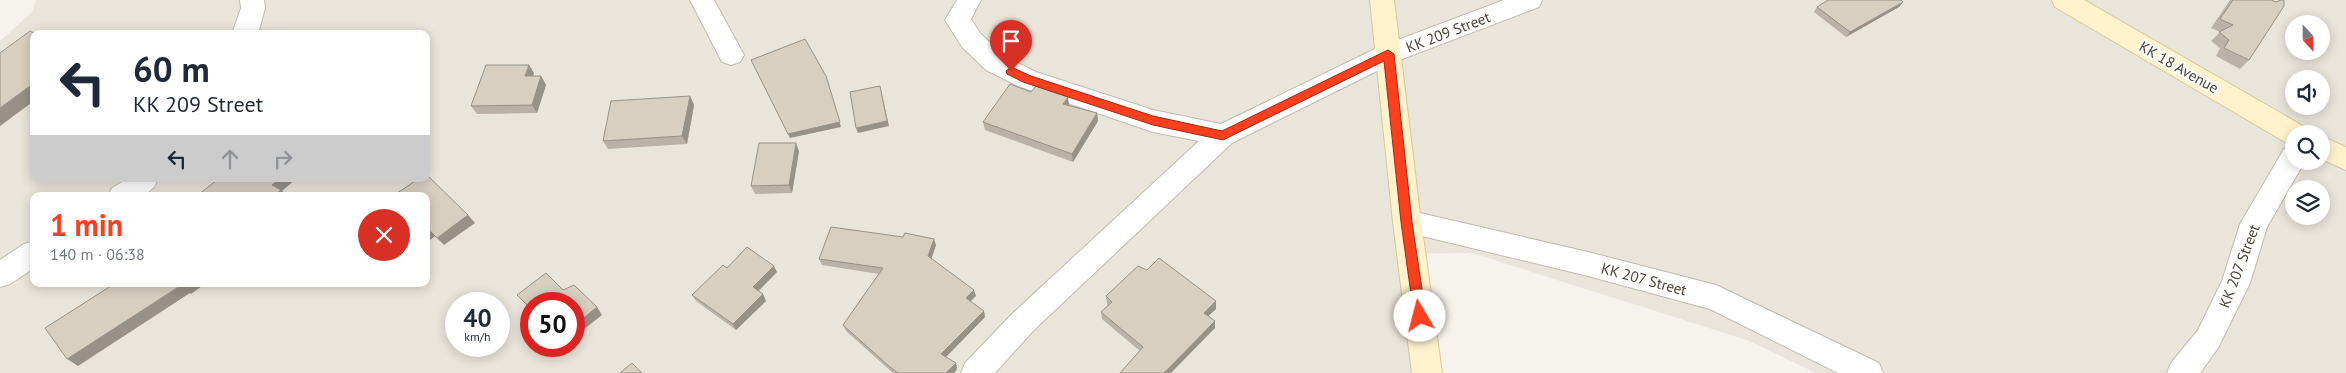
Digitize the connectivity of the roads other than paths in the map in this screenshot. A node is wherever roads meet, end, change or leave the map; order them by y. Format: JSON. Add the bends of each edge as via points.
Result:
{"nodes":[{"id":1,"x":252,"y":0,"type":"edge"},
{"id":2,"x":702,"y":0,"type":"edge"},
{"id":3,"x":969,"y":0,"type":"edge"},
{"id":4,"x":1382,"y":0,"type":"edge"},
{"id":5,"x":1530,"y":0,"type":"edge"},
{"id":6,"x":2064,"y":0,"type":"edge"},
{"id":7,"x":246,"y":30,"type":"edge"},
{"id":8,"x":1388,"y":54,"type":"junction"},
{"id":9,"x":731,"y":55,"type":"dead end"},
{"id":10,"x":2285,"y":129,"type":"edge"},
{"id":11,"x":1223,"y":136,"type":"junction"},
{"id":12,"x":2330,"y":152,"type":"edge"},
{"id":13,"x":2346,"y":159,"type":"edge"},
{"id":14,"x":2286,"y":170,"type":"edge"},
{"id":15,"x":141,"y":182,"type":"edge"},
{"id":16,"x":128,"y":192,"type":"edge"},
{"id":17,"x":1407,"y":222,"type":"junction"},
{"id":18,"x":30,"y":256,"type":"edge"},
{"id":19,"x":0,"y":275,"type":"edge"},
{"id":20,"x":976,"y":373,"type":"edge"},
{"id":21,"x":1428,"y":373,"type":"edge"},
{"id":22,"x":1868,"y":373,"type":"edge"},
{"id":23,"x":2182,"y":373,"type":"edge"}],
"edges":[{"from":1,"to":7,"type":"street"},
{"from":2,"to":9,"type":"street"},
{"from":3,"to":11,"type":"street","via":[[958,20],[971,40],[995,63],[1027,79],[1153,121]]},
{"from":4,"to":8,"type":"main road"},
{"from":5,"to":8,"type":"street","name":"KK 209 Street"},
{"from":6,"to":10,"type":"main road","name":"KK 18 Avenue"},
{"from":8,"to":11,"type":"street","name":"KK 209 Street"},
{"from":8,"to":17,"type":"main road"},
{"from":11,"to":20,"type":"street","name":"KK 209 Street","via":[[1023,322]]},
{"from":12,"to":13,"type":"main road"},
{"from":14,"to":23,"type":"street","name":"KK 207 Street","via":[[2254,224],[2236,283],[2208,339]]},
{"from":15,"to":16,"type":"street"},
{"from":17,"to":21,"type":"main road"},
{"from":17,"to":22,"type":"street","name":"KK 207 Street","via":[[1716,298]]},
{"from":18,"to":19,"type":"street"}]}
